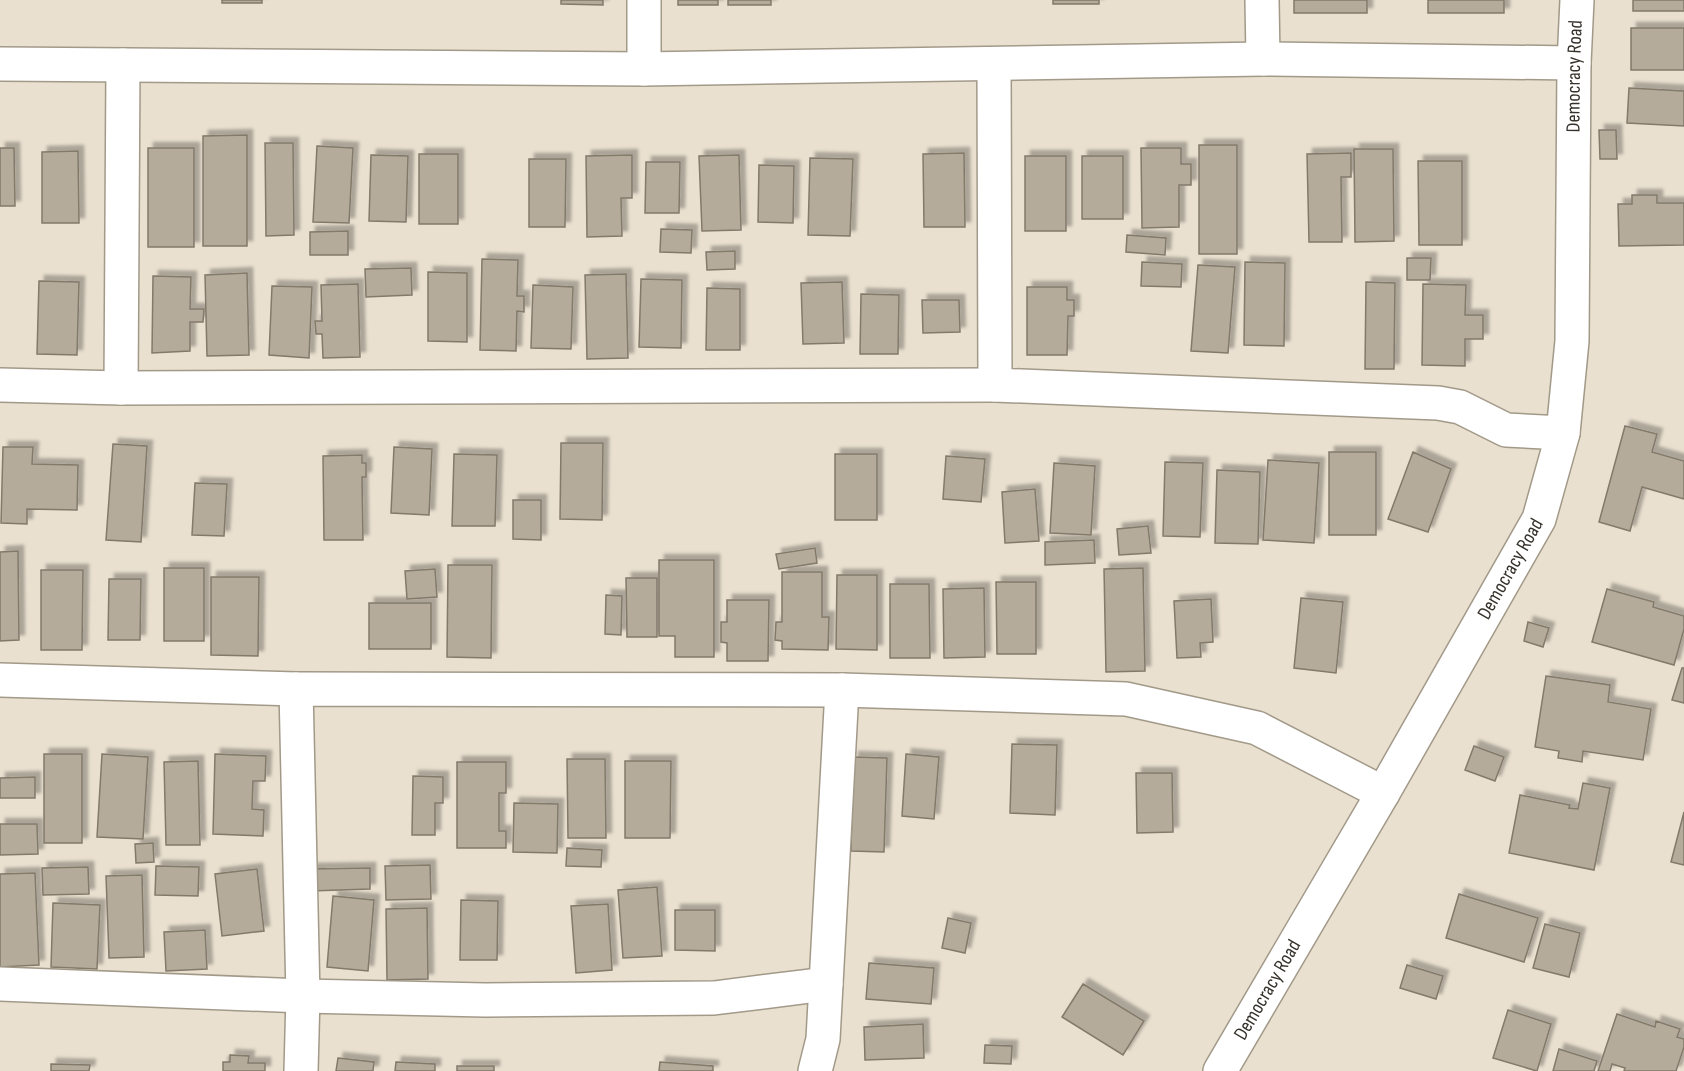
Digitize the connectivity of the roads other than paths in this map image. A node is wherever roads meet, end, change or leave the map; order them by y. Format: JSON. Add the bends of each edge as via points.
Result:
{"nodes":[{"id":1,"x":644,"y":0,"type":"edge"},
{"id":2,"x":1262,"y":0,"type":"edge"},
{"id":3,"x":1577,"y":0,"type":"edge"},
{"id":4,"x":1263,"y":58,"type":"junction"},
{"id":5,"x":1574,"y":63,"type":"junction"},
{"id":6,"x":0,"y":64,"type":"edge"},
{"id":7,"x":994,"y":64,"type":"junction"},
{"id":8,"x":123,"y":65,"type":"junction"},
{"id":9,"x":644,"y":69,"type":"junction"},
{"id":10,"x":995,"y":385,"type":"junction"},
{"id":11,"x":0,"y":386,"type":"edge"},
{"id":12,"x":121,"y":388,"type":"junction"},
{"id":13,"x":1563,"y":433,"type":"junction"},
{"id":14,"x":0,"y":680,"type":"edge"},
{"id":15,"x":296,"y":689,"type":"junction"},
{"id":16,"x":842,"y":690,"type":"junction"},
{"id":17,"x":1383,"y":793,"type":"junction"},
{"id":18,"x":0,"y":984,"type":"edge"},
{"id":19,"x":826,"y":984,"type":"junction"},
{"id":20,"x":303,"y":996,"type":"junction"},
{"id":21,"x":301,"y":1071,"type":"edge"},
{"id":22,"x":815,"y":1071,"type":"edge"},
{"id":23,"x":1220,"y":1071,"type":"edge"}],
"edges":[{"from":1,"to":9,"type":"street"},
{"from":2,"to":4,"type":"street"},
{"from":3,"to":5,"type":"street","name":"Democracy Road"},
{"from":4,"to":5,"type":"street"},
{"from":4,"to":7,"type":"street"},
{"from":5,"to":13,"type":"street","name":"Democracy Road","via":[[1572,341]]},
{"from":6,"to":8,"type":"street"},
{"from":7,"to":9,"type":"street"},
{"from":7,"to":10,"type":"street"},
{"from":8,"to":9,"type":"street"},
{"from":8,"to":12,"type":"street"},
{"from":10,"to":12,"type":"street"},
{"from":10,"to":13,"type":"street","via":[[1438,403],[1460,407],[1506,430]]},
{"from":11,"to":12,"type":"street"},
{"from":13,"to":17,"type":"street","name":"Democracy Road","via":[[1539,519]]},
{"from":14,"to":15,"type":"street"},
{"from":15,"to":16,"type":"street"},
{"from":15,"to":20,"type":"street"},
{"from":16,"to":17,"type":"street","via":[[1126,699],[1257,728]]},
{"from":16,"to":19,"type":"street"},
{"from":17,"to":23,"type":"street","name":"Democracy Road"},
{"from":18,"to":20,"type":"street"},
{"from":19,"to":20,"type":"street","via":[[714,998],[485,1000]]},
{"from":19,"to":22,"type":"street","via":[[824,1039]]},
{"from":20,"to":21,"type":"street"}]}
